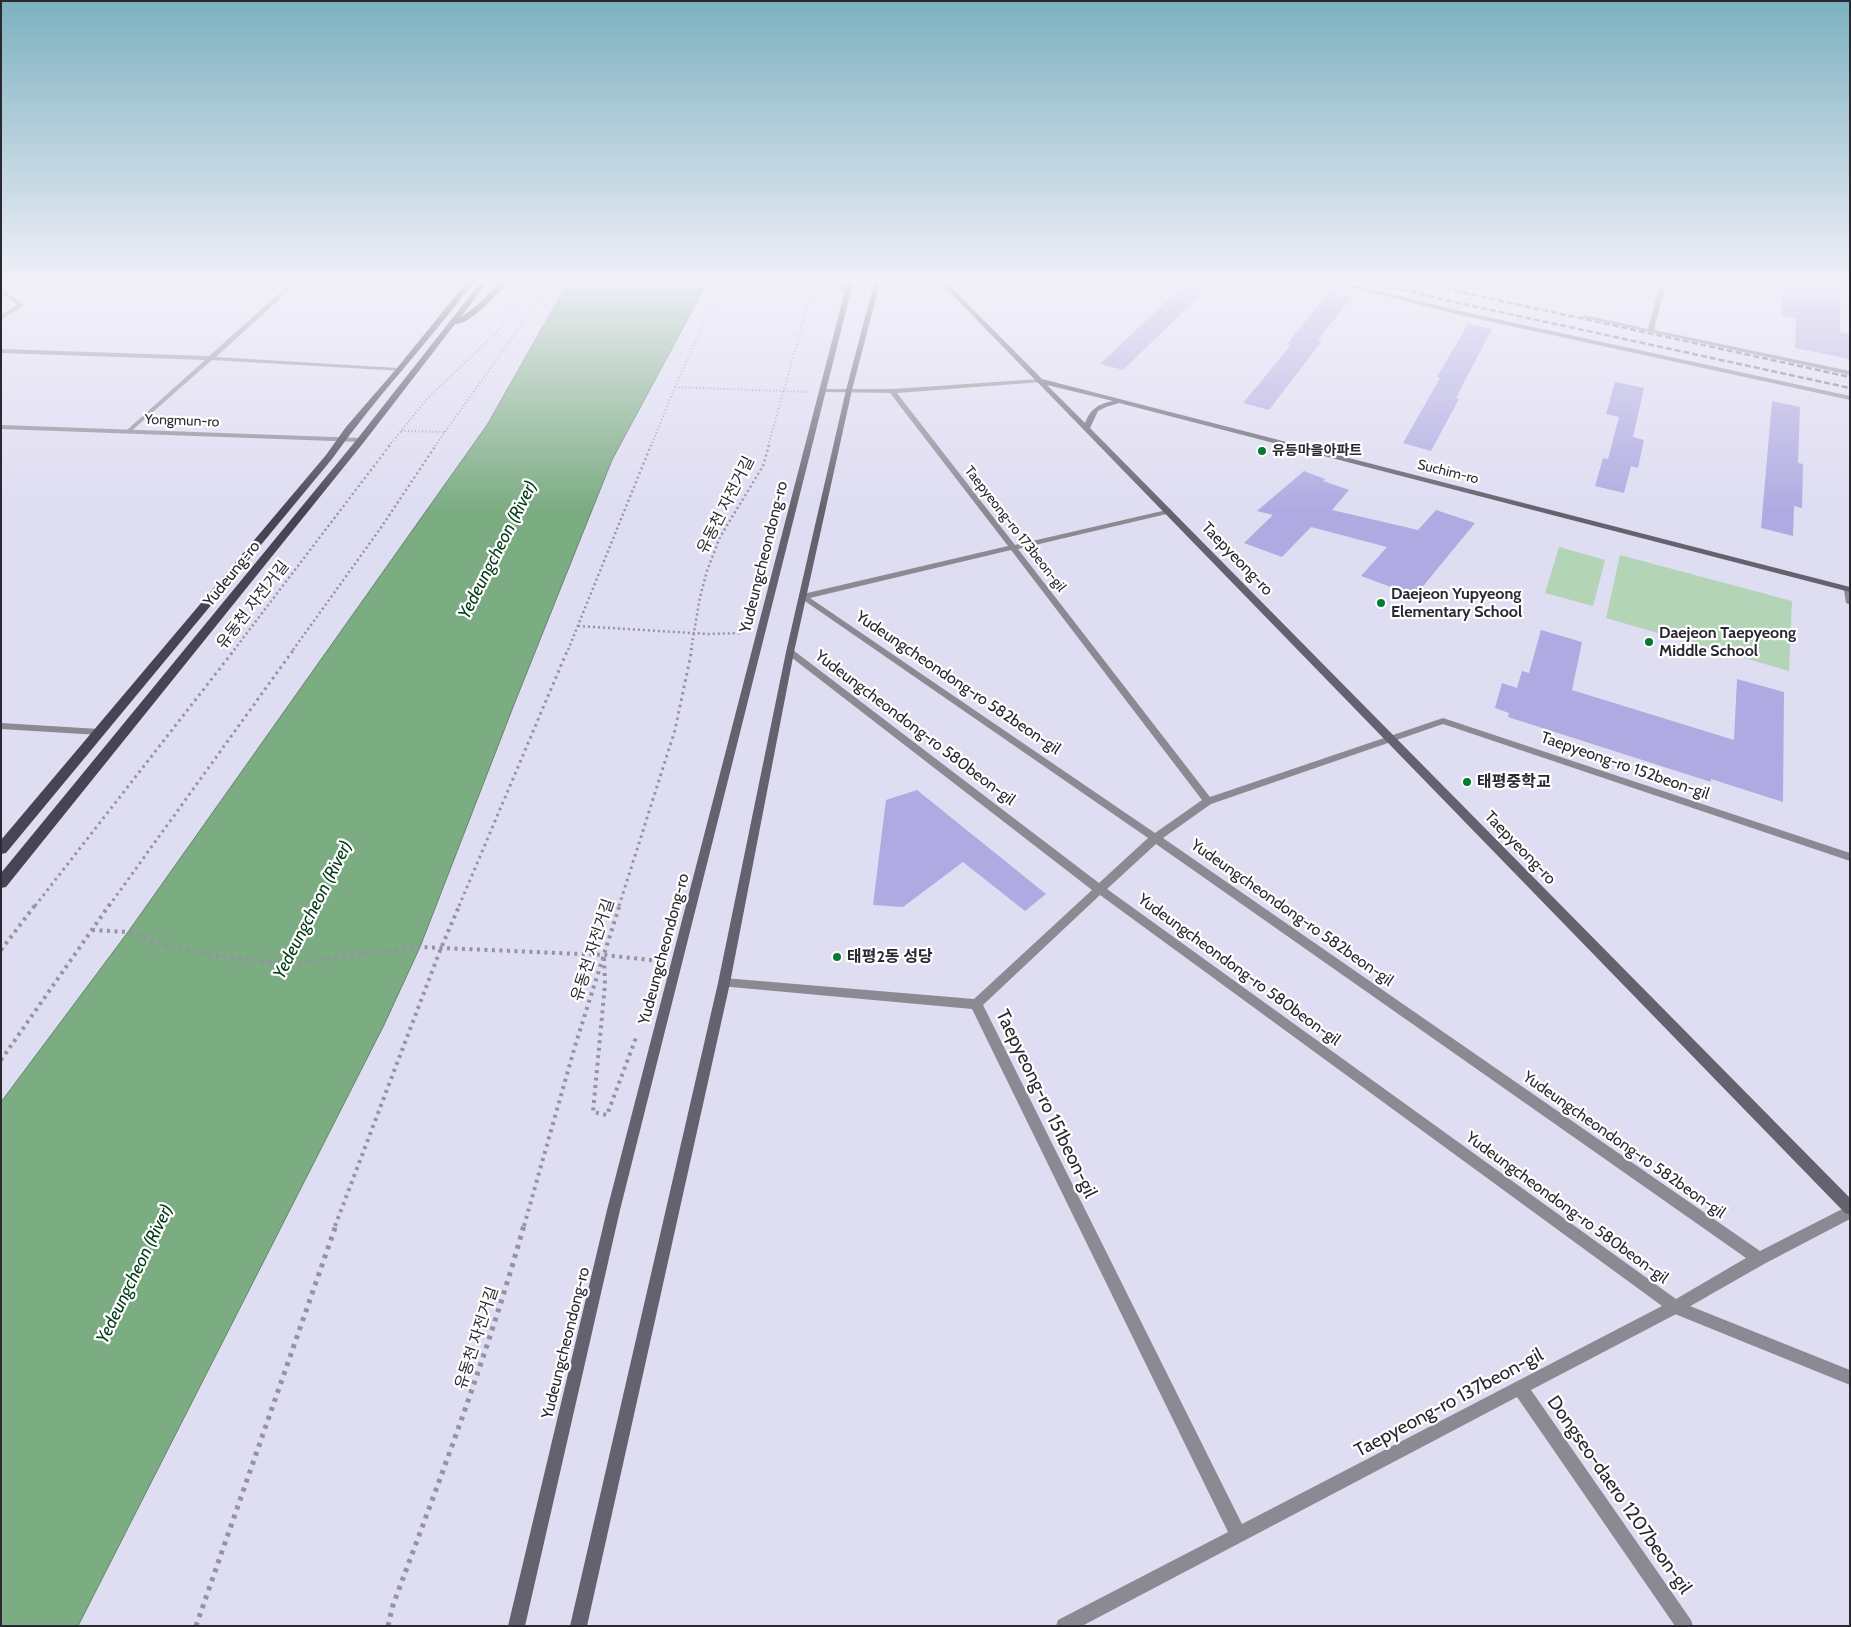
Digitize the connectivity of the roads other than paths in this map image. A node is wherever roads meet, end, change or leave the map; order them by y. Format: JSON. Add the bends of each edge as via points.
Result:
{"nodes":[{"id":1,"x":209,"y":359,"type":"edge"},
{"id":2,"x":225,"y":359,"type":"edge"},
{"id":3,"x":409,"y":359,"type":"edge"},
{"id":4,"x":425,"y":359,"type":"edge"},
{"id":5,"x":831,"y":359,"type":"edge"},
{"id":6,"x":857,"y":359,"type":"edge"},
{"id":7,"x":1018,"y":359,"type":"edge"},
{"id":8,"x":1671,"y":359,"type":"edge"},
{"id":9,"x":1785,"y":359,"type":"edge"},
{"id":10,"x":400,"y":370,"type":"junction"},
{"id":11,"x":1850,"y":373,"type":"edge"},
{"id":12,"x":1040,"y":381,"type":"junction"},
{"id":13,"x":823,"y":390,"type":"junction"},
{"id":14,"x":849,"y":390,"type":"junction"},
{"id":15,"x":892,"y":391,"type":"junction"},
{"id":16,"x":1850,"y":398,"type":"edge"},
{"id":17,"x":1122,"y":402,"type":"junction"},
{"id":18,"x":1,"y":427,"type":"edge"},
{"id":19,"x":1086,"y":428,"type":"junction"},
{"id":20,"x":128,"y":431,"type":"junction"},
{"id":21,"x":341,"y":439,"type":"junction"},
{"id":22,"x":361,"y":440,"type":"junction"},
{"id":23,"x":1168,"y":511,"type":"junction"},
{"id":24,"x":1011,"y":548,"type":"junction"},
{"id":25,"x":1849,"y":590,"type":"edge"},
{"id":26,"x":804,"y":597,"type":"junction"},
{"id":27,"x":1850,"y":603,"type":"edge"},
{"id":28,"x":790,"y":652,"type":"junction"},
{"id":29,"x":1,"y":726,"type":"edge"},
{"id":30,"x":99,"y":732,"type":"junction"},
{"id":31,"x":1391,"y":740,"type":"junction"},
{"id":32,"x":1208,"y":801,"type":"junction"},
{"id":33,"x":1155,"y":838,"type":"junction"},
{"id":34,"x":1,"y":849,"type":"edge"},
{"id":35,"x":1850,"y":857,"type":"edge"},
{"id":36,"x":1,"y":882,"type":"edge"},
{"id":37,"x":1098,"y":888,"type":"junction"},
{"id":38,"x":724,"y":984,"type":"junction"},
{"id":39,"x":976,"y":1004,"type":"junction"},
{"id":40,"x":1850,"y":1208,"type":"edge"},
{"id":41,"x":1850,"y":1212,"type":"edge"},
{"id":42,"x":1759,"y":1259,"type":"junction"},
{"id":43,"x":1675,"y":1307,"type":"junction"},
{"id":44,"x":1850,"y":1378,"type":"edge"},
{"id":45,"x":1520,"y":1388,"type":"junction"},
{"id":46,"x":1240,"y":1536,"type":"junction"},
{"id":47,"x":516,"y":1626,"type":"edge"},
{"id":48,"x":578,"y":1626,"type":"edge"},
{"id":49,"x":1064,"y":1626,"type":"edge"},
{"id":50,"x":1684,"y":1626,"type":"edge"}],
"edges":[{"from":1,"to":20,"type":"street"},
{"from":2,"to":10,"type":"street"},
{"from":3,"to":10,"type":"main road","name":"Yudeung-ro"},
{"from":4,"to":22,"type":"main road","name":"Yudeung-ro"},
{"from":5,"to":13,"type":"main road","name":"Yudeungcheondong-ro"},
{"from":6,"to":14,"type":"main road"},
{"from":7,"to":12,"type":"main road","name":"Taepyeong-ro"},
{"from":8,"to":16,"type":"street"},
{"from":9,"to":11,"type":"street"},
{"from":10,"to":21,"type":"main road","name":"Yudeung-ro"},
{"from":12,"to":15,"type":"street"},
{"from":12,"to":17,"type":"main road","name":"Suchim-ro"},
{"from":12,"to":19,"type":"main road","name":"Taepyeong-ro"},
{"from":13,"to":14,"type":"street"},
{"from":13,"to":47,"type":"main road","name":"Yudeungcheondong-ro","via":[[658,1034]]},
{"from":14,"to":15,"type":"street"},
{"from":14,"to":26,"type":"main road"},
{"from":15,"to":24,"type":"street","name":"Taepyeong-ro 173beon-gil"},
{"from":17,"to":19,"type":"main road","via":[[1104,404],[1092,413]]},
{"from":17,"to":25,"type":"main road","name":"Suchim-ro"},
{"from":18,"to":20,"type":"street","name":"Yongmun-ro"},
{"from":19,"to":23,"type":"main road","name":"Taepyeong-ro"},
{"from":20,"to":21,"type":"street","name":"Yongmun-ro"},
{"from":21,"to":22,"type":"street","name":"Yongmun-ro"},
{"from":21,"to":30,"type":"main road","name":"Yudeung-ro","via":[[330,457]]},
{"from":22,"to":36,"type":"main road","name":"Yudeung-ro"},
{"from":23,"to":24,"type":"street"},
{"from":23,"to":31,"type":"main road","name":"Taepyeong-ro"},
{"from":24,"to":26,"type":"street"},
{"from":24,"to":32,"type":"street","name":"Taepyeong-ro 173beon-gil"},
{"from":25,"to":27,"type":"street"},
{"from":26,"to":28,"type":"main road"},
{"from":26,"to":33,"type":"street","name":"Yudeungcheondong-ro 582beon-gil"},
{"from":28,"to":37,"type":"street","name":"Yudeungcheondong-ro 580beon-gil"},
{"from":28,"to":38,"type":"main road"},
{"from":29,"to":30,"type":"street"},
{"from":30,"to":34,"type":"main road","name":"Yudeung-ro"},
{"from":31,"to":32,"type":"street","name":"Taepyeong-ro 151beon-gil"},
{"from":31,"to":35,"type":"street","name":"Taepyeong-ro 152beon-gil","via":[[1443,721]]},
{"from":31,"to":40,"type":"main road","name":"Taepyeong-ro"},
{"from":32,"to":33,"type":"street","name":"Taepyeong-ro 151beon-gil"},
{"from":33,"to":37,"type":"street","name":"Taepyeong-ro 151beon-gil"},
{"from":33,"to":42,"type":"street","name":"Yudeungcheondong-ro 582beon-gil"},
{"from":37,"to":39,"type":"street","name":"Taepyeong-ro 151beon-gil"},
{"from":37,"to":43,"type":"street","name":"Yudeungcheondong-ro 580beon-gil"},
{"from":38,"to":39,"type":"street"},
{"from":38,"to":48,"type":"main road"},
{"from":39,"to":46,"type":"street","name":"Taepyeong-ro 151beon-gil"},
{"from":41,"to":42,"type":"street","name":"Taepyeong-ro 137beon-gil"},
{"from":42,"to":43,"type":"street","name":"Taepyeong-ro 137beon-gil"},
{"from":43,"to":44,"type":"street","name":"Yudeungcheondong-ro 580beon-gil"},
{"from":43,"to":45,"type":"street","name":"Taepyeong-ro 137beon-gil"},
{"from":45,"to":46,"type":"street","name":"Taepyeong-ro 137beon-gil"},
{"from":45,"to":50,"type":"street","name":"Dongseo-daero 1207beon-gil"},
{"from":46,"to":49,"type":"street","name":"Taepyeong-ro 137beon-gil"}]}
